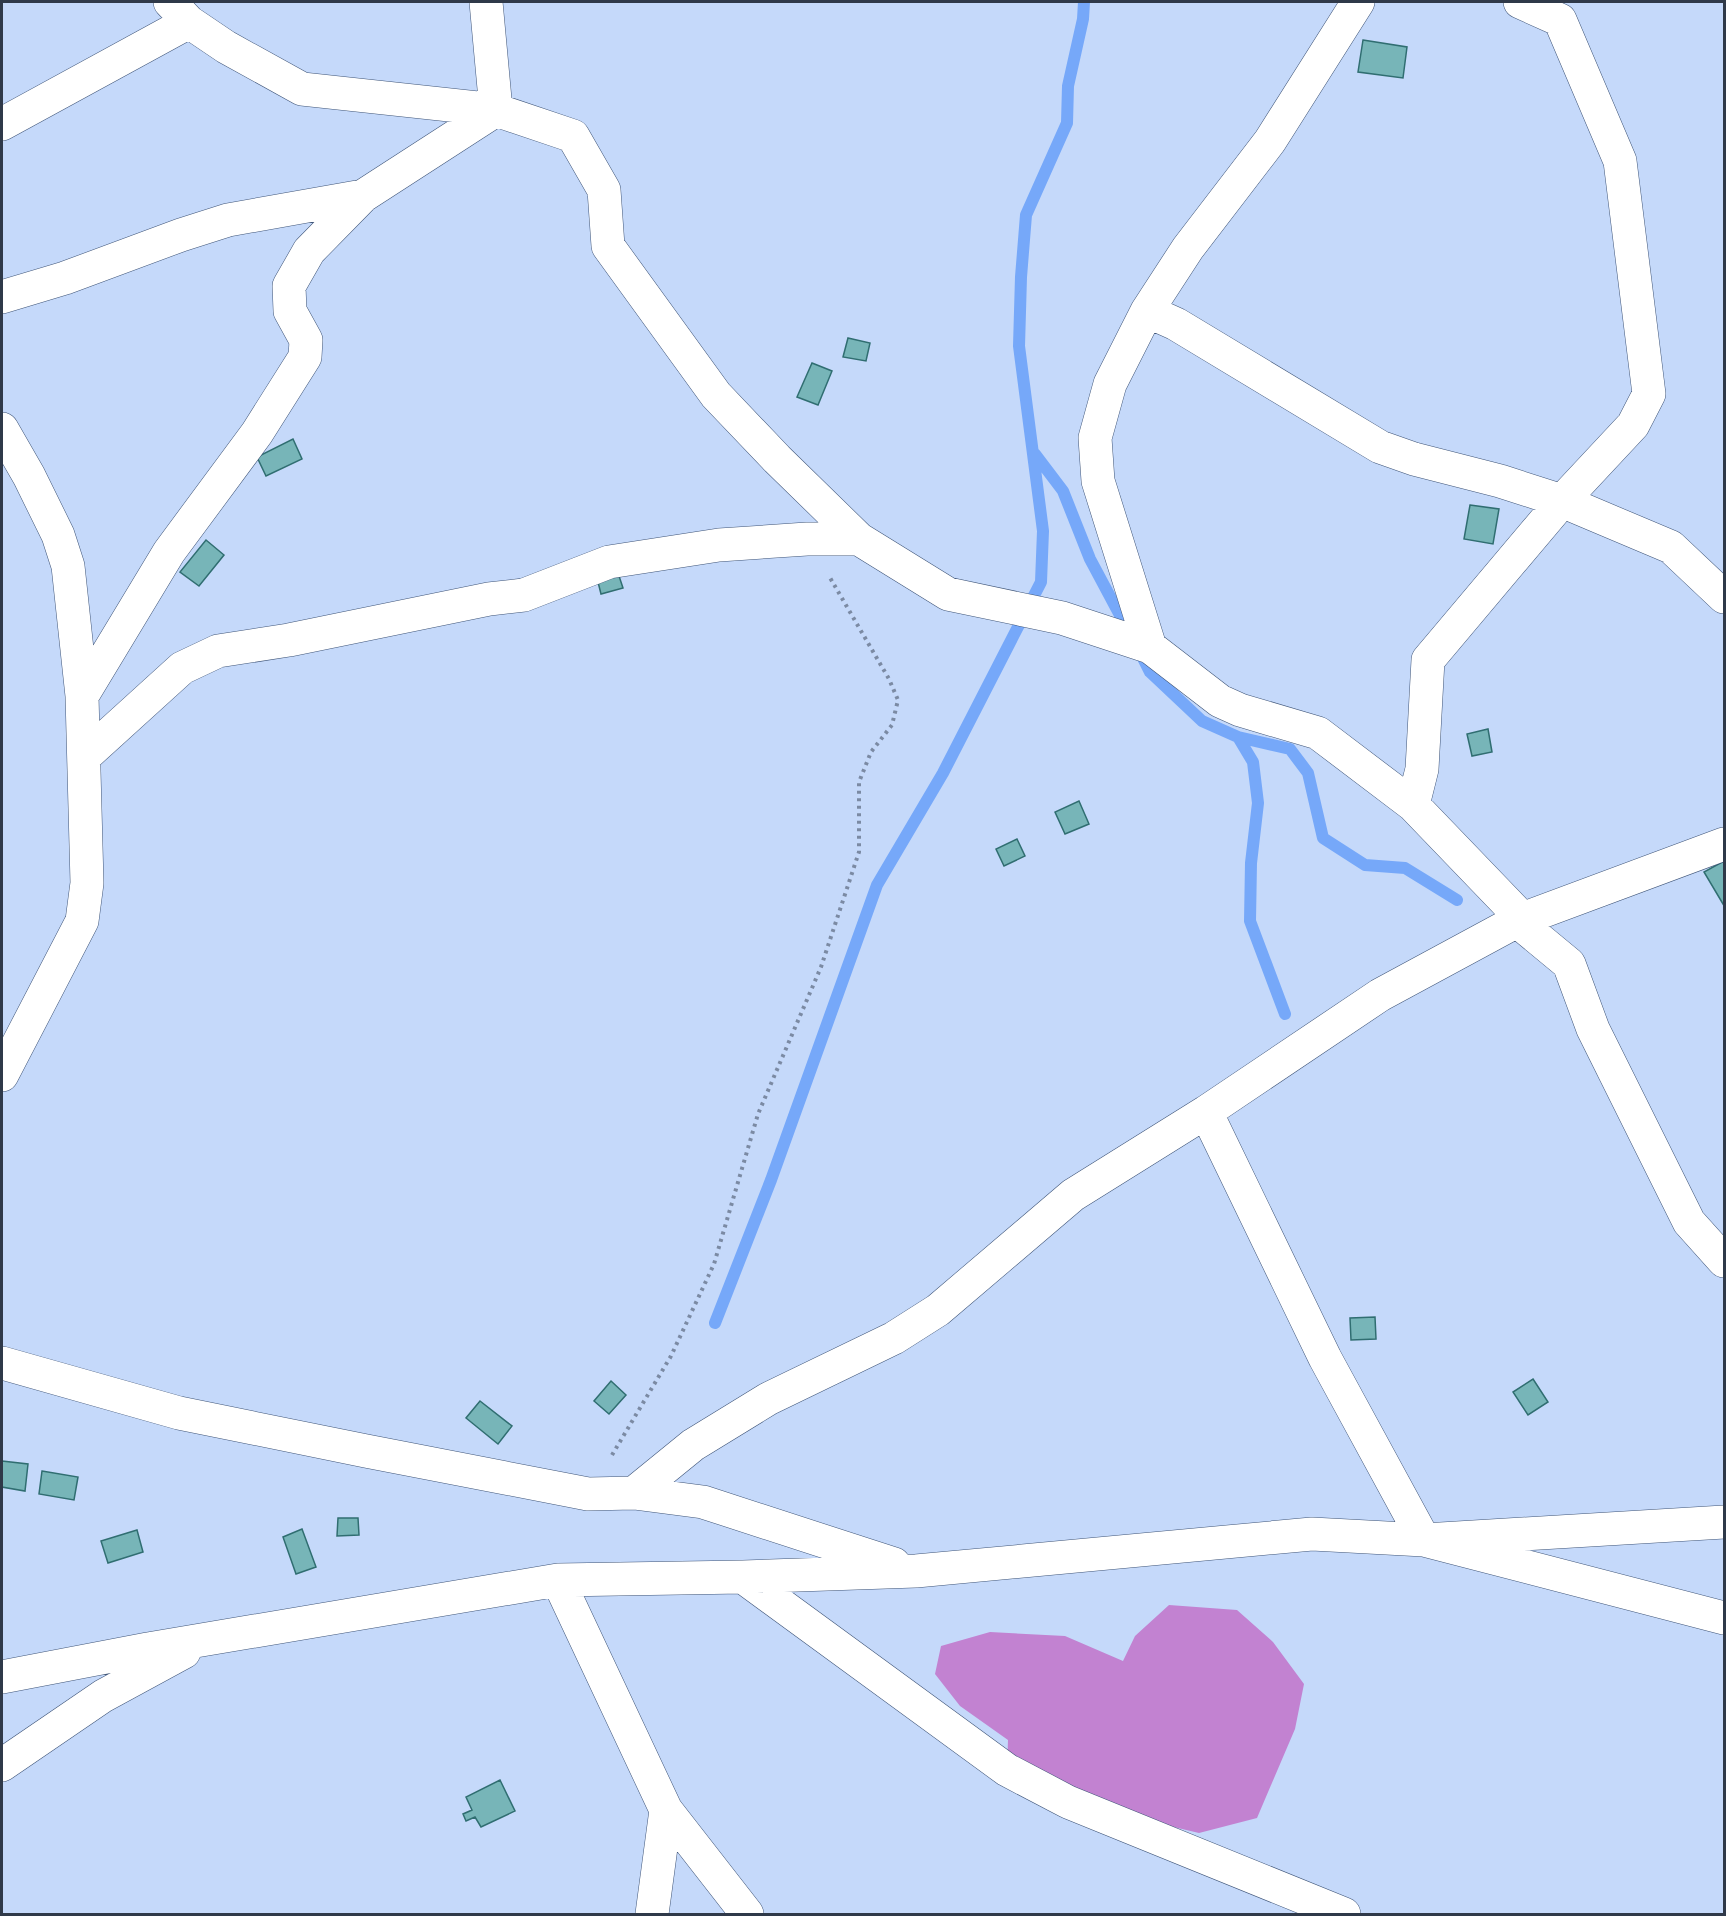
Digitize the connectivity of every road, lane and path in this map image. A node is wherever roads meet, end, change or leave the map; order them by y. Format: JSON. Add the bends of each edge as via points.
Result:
{"nodes":[{"id":1,"x":486,"y":2,"type":"edge"},
{"id":2,"x":1358,"y":2,"type":"edge"},
{"id":3,"x":1520,"y":2,"type":"edge"},
{"id":4,"x":179,"y":12,"type":"edge"},
{"id":5,"x":496,"y":110,"type":"junction"},
{"id":6,"x":2,"y":124,"type":"edge"},
{"id":7,"x":363,"y":196,"type":"junction"},
{"id":8,"x":2,"y":297,"type":"edge"},
{"id":9,"x":1147,"y":311,"type":"junction"},
{"id":10,"x":2,"y":429,"type":"edge"},
{"id":11,"x":1562,"y":501,"type":"junction"},
{"id":12,"x":807,"y":539,"type":"junction"},
{"id":13,"x":859,"y":539,"type":"junction"},
{"id":14,"x":1725,"y":597,"type":"edge"},
{"id":15,"x":1150,"y":647,"type":"junction"},
{"id":16,"x":82,"y":696,"type":"junction"},
{"id":17,"x":84,"y":757,"type":"junction"},
{"id":18,"x":1413,"y":805,"type":"junction"},
{"id":19,"x":1725,"y":844,"type":"edge"},
{"id":20,"x":1517,"y":921,"type":"junction"},
{"id":21,"x":2,"y":1075,"type":"edge"},
{"id":22,"x":1206,"y":1112,"type":"junction"},
{"id":23,"x":1725,"y":1260,"type":"edge"},
{"id":24,"x":2,"y":1363,"type":"edge"},
{"id":25,"x":634,"y":1493,"type":"junction"},
{"id":26,"x":588,"y":1494,"type":"junction"},
{"id":27,"x":1725,"y":1522,"type":"edge"},
{"id":28,"x":1424,"y":1540,"type":"junction"},
{"id":29,"x":916,"y":1571,"type":"junction"},
{"id":30,"x":743,"y":1577,"type":"junction"},
{"id":31,"x":558,"y":1580,"type":"junction"},
{"id":32,"x":1725,"y":1618,"type":"edge"},
{"id":33,"x":210,"y":1638,"type":"junction"},
{"id":34,"x":2,"y":1677,"type":"edge"},
{"id":35,"x":2,"y":1765,"type":"edge"},
{"id":36,"x":666,"y":1810,"type":"junction"},
{"id":37,"x":652,"y":1914,"type":"edge"},
{"id":38,"x":747,"y":1914,"type":"edge"},
{"id":39,"x":1344,"y":1914,"type":"edge"}],
"edges":[{"from":1,"to":5,"type":"street"},
{"from":2,"to":9,"type":"street","via":[[1270,141],[1188,248]]},
{"from":3,"to":11,"type":"street","via":[[1560,20],[1620,161],[1649,394],[1633,425]]},
{"from":4,"to":5,"type":"street","via":[[225,47],[302,89]]},
{"from":4,"to":6,"type":"street"},
{"from":5,"to":7,"type":"street"},
{"from":5,"to":13,"type":"street","via":[[573,136],[604,190],[608,246],[716,395]]},
{"from":7,"to":8,"type":"street","via":[[228,220]]},
{"from":7,"to":16,"type":"street","via":[[309,251],[289,286],[290,311],[306,340],[305,357],[256,433],[169,552]]},
{"from":9,"to":11,"type":"street","via":[[1176,324],[1380,447]]},
{"from":9,"to":15,"type":"street","via":[[1110,384],[1095,438],[1098,481]]},
{"from":10,"to":16,"type":"street","via":[[53,525],[68,566]]},
{"from":11,"to":14,"type":"street","via":[[1671,547]]},
{"from":11,"to":18,"type":"street","via":[[1428,660],[1422,769]]},
{"from":12,"to":13,"type":"street"},
{"from":12,"to":17,"type":"street","via":[[719,545],[609,562],[524,595],[489,598],[218,651],[182,668]]},
{"from":12,"to":26,"type":"path","via":[[898,700],[892,725],[871,752],[860,782],[860,852],[821,967],[758,1114],[714,1264],[671,1356]]},
{"from":13,"to":15,"type":"street","via":[[948,594],[1062,618]]},
{"from":15,"to":18,"type":"street","via":[[1220,701],[1318,733]]},
{"from":16,"to":17,"type":"street"},
{"from":17,"to":21,"type":"street","via":[[87,883],[82,921]]},
{"from":18,"to":20,"type":"street","via":[[1514,910]]},
{"from":19,"to":20,"type":"street"},
{"from":20,"to":22,"type":"street","via":[[1380,995]]},
{"from":20,"to":23,"type":"street","via":[[1569,964],[1593,1029],[1689,1222]]},
{"from":22,"to":25,"type":"street","via":[[1073,1196],[938,1310],[894,1338],[768,1399],[693,1445]]},
{"from":22,"to":28,"type":"street","via":[[1325,1358]]},
{"from":24,"to":26,"type":"street","via":[[179,1413]]},
{"from":25,"to":26,"type":"street"},
{"from":25,"to":29,"type":"street","via":[[703,1502]]},
{"from":27,"to":28,"type":"street"},
{"from":28,"to":29,"type":"street","via":[[1312,1534]]},
{"from":28,"to":32,"type":"street"},
{"from":29,"to":30,"type":"street"},
{"from":30,"to":31,"type":"street"},
{"from":30,"to":39,"type":"street","via":[[1007,1770],[1068,1802]]},
{"from":31,"to":33,"type":"street"},
{"from":31,"to":36,"type":"street"},
{"from":33,"to":34,"type":"street"},
{"from":33,"to":35,"type":"street","via":[[103,1696]]},
{"from":36,"to":37,"type":"street"},
{"from":36,"to":38,"type":"street"}]}
